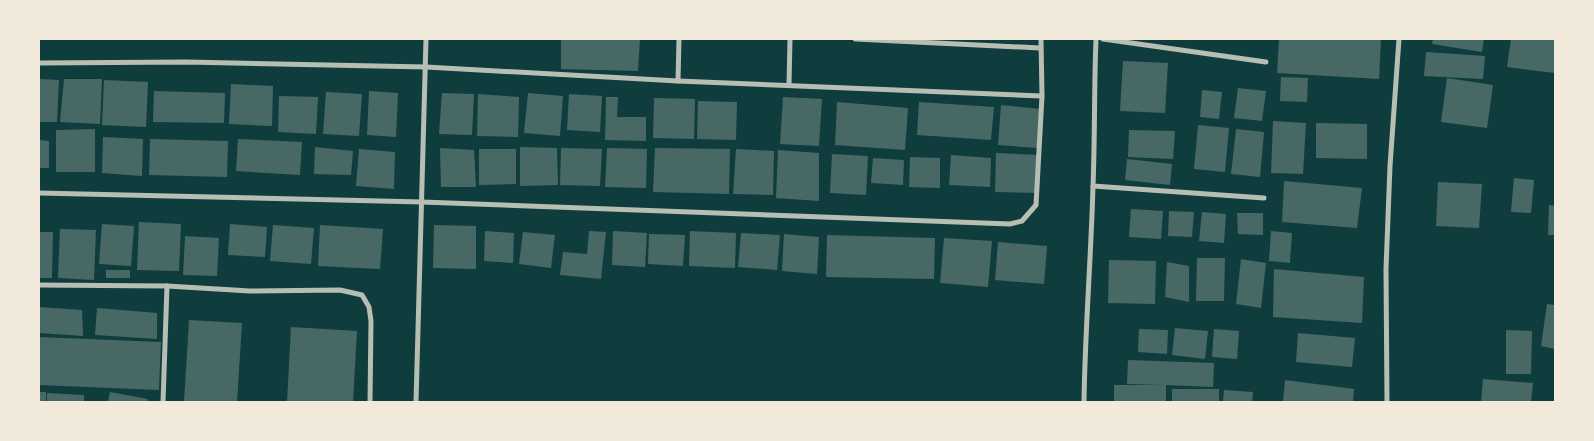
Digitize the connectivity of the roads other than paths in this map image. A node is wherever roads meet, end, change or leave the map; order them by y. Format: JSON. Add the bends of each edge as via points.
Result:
{"nodes":[{"id":1,"x":426,"y":39,"type":"edge"},
{"id":2,"x":679,"y":39,"type":"edge"},
{"id":3,"x":790,"y":39,"type":"edge"},
{"id":4,"x":854,"y":39,"type":"edge"},
{"id":5,"x":1040,"y":39,"type":"edge"},
{"id":6,"x":1096,"y":39,"type":"edge"},
{"id":7,"x":1103,"y":39,"type":"edge"},
{"id":8,"x":1399,"y":39,"type":"edge"},
{"id":9,"x":1040,"y":48,"type":"junction"},
{"id":10,"x":1266,"y":62,"type":"dead end"},
{"id":11,"x":39,"y":63,"type":"edge"},
{"id":12,"x":426,"y":67,"type":"junction"},
{"id":13,"x":678,"y":81,"type":"junction"},
{"id":14,"x":789,"y":85,"type":"junction"},
{"id":15,"x":1042,"y":96,"type":"junction"},
{"id":16,"x":1094,"y":186,"type":"junction"},
{"id":17,"x":39,"y":194,"type":"edge"},
{"id":18,"x":1264,"y":198,"type":"dead end"},
{"id":19,"x":422,"y":202,"type":"junction"},
{"id":20,"x":39,"y":285,"type":"edge"},
{"id":21,"x":167,"y":286,"type":"junction"},
{"id":22,"x":163,"y":402,"type":"edge"},
{"id":23,"x":370,"y":402,"type":"edge"},
{"id":24,"x":416,"y":402,"type":"edge"},
{"id":25,"x":1084,"y":402,"type":"edge"},
{"id":26,"x":1387,"y":402,"type":"edge"}],
"edges":[{"from":1,"to":12,"type":"street"},
{"from":2,"to":13,"type":"street"},
{"from":3,"to":14,"type":"street"},
{"from":4,"to":9,"type":"street"},
{"from":5,"to":9,"type":"street"},
{"from":6,"to":16,"type":"street"},
{"from":7,"to":10,"type":"street"},
{"from":8,"to":26,"type":"street","via":[[1386,269]]},
{"from":9,"to":15,"type":"street"},
{"from":11,"to":12,"type":"street","via":[[186,62]]},
{"from":12,"to":13,"type":"street"},
{"from":12,"to":19,"type":"street"},
{"from":13,"to":14,"type":"street"},
{"from":14,"to":15,"type":"street"},
{"from":15,"to":19,"type":"street","via":[[1036,204],[1022,221],[1010,224]]},
{"from":16,"to":18,"type":"street"},
{"from":16,"to":25,"type":"street"},
{"from":17,"to":19,"type":"street"},
{"from":19,"to":24,"type":"street"},
{"from":20,"to":21,"type":"street"},
{"from":21,"to":22,"type":"street"},
{"from":21,"to":23,"type":"street","via":[[250,291],[340,290],[362,294],[370,307]]}]}
